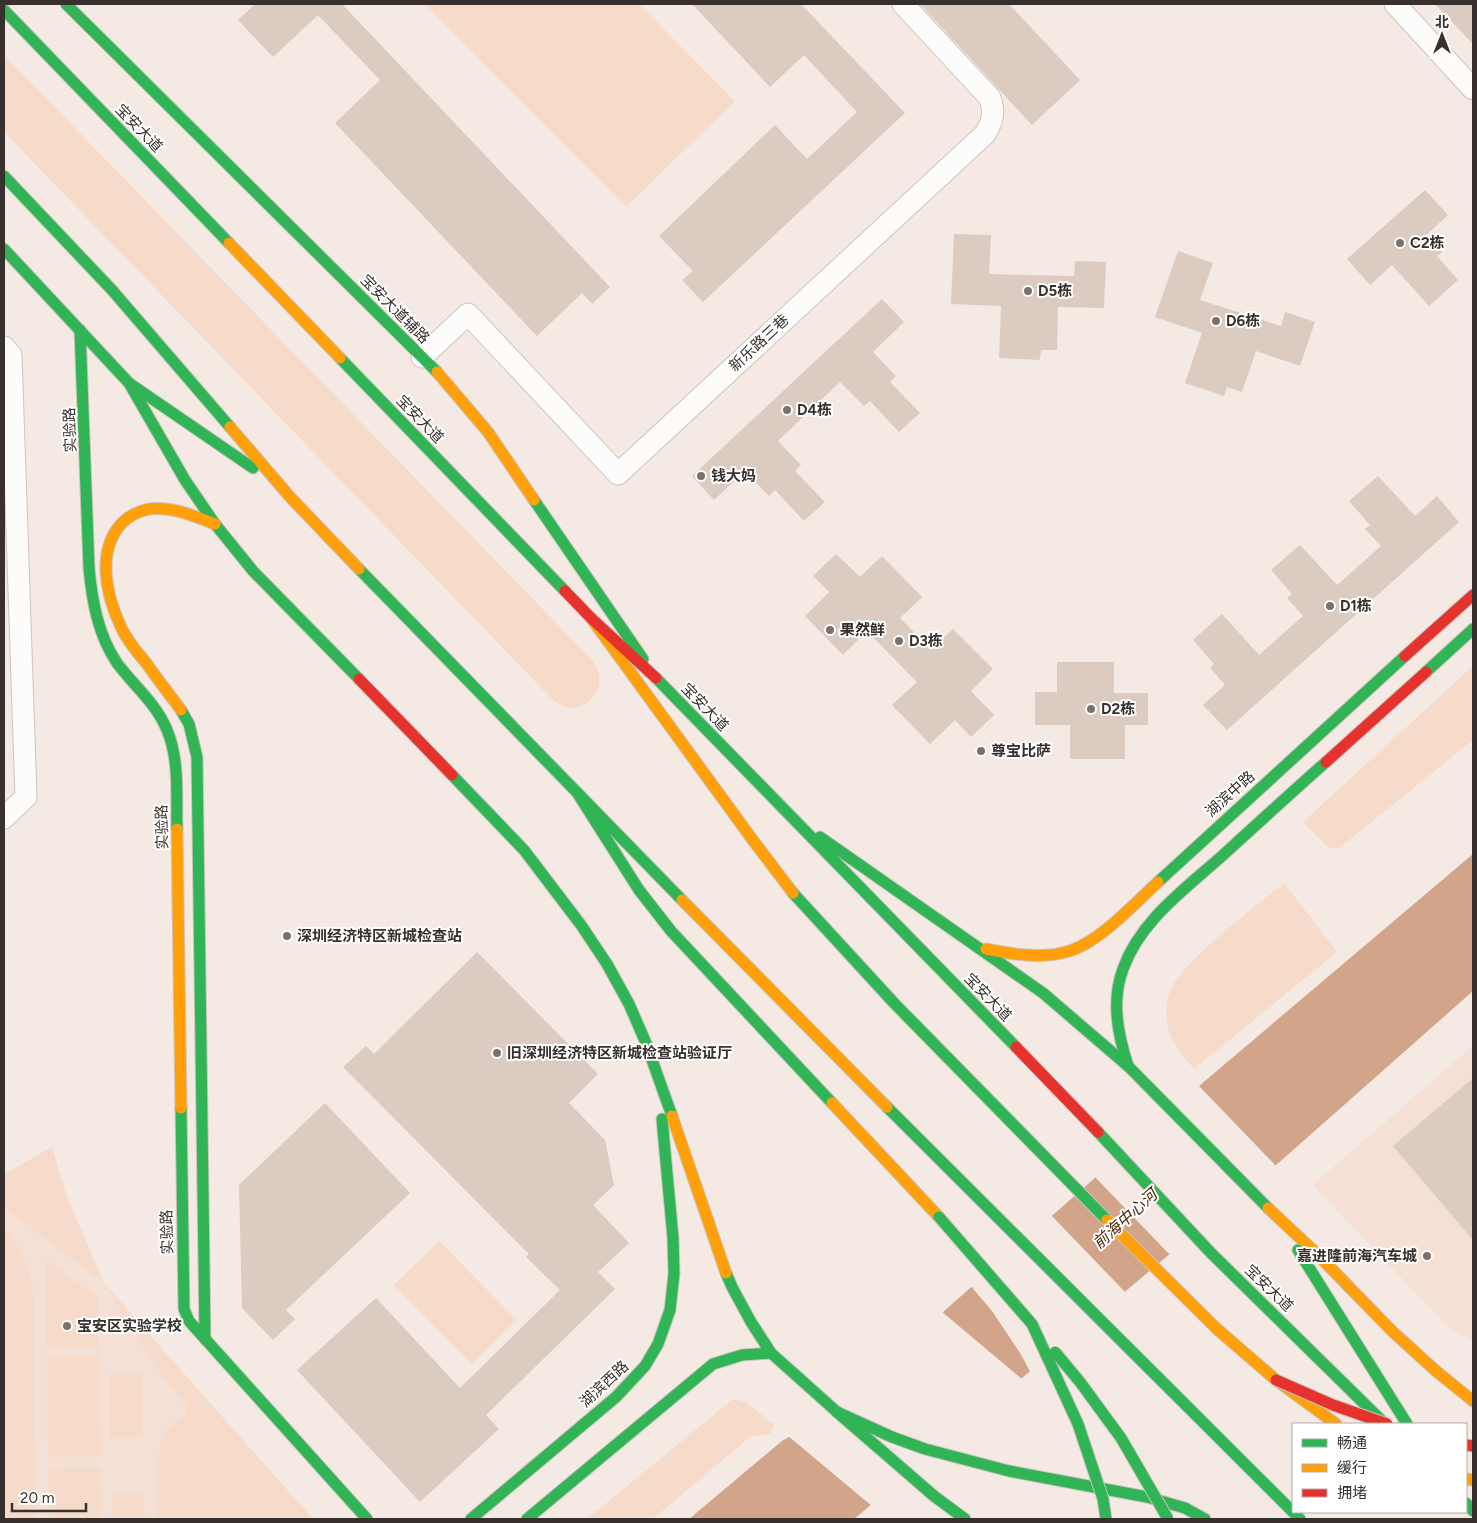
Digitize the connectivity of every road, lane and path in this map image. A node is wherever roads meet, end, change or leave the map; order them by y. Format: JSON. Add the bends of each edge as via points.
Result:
{"nodes":[{"id":1,"x":66,"y":4,"type":"edge"},
{"id":2,"x":903,"y":4,"type":"edge"},
{"id":3,"x":1395,"y":4,"type":"edge"},
{"id":4,"x":4,"y":10,"type":"edge"},
{"id":5,"x":1473,"y":89,"type":"edge"},
{"id":6,"x":4,"y":176,"type":"edge"},
{"id":7,"x":4,"y":250,"type":"edge"},
{"id":8,"x":80,"y":330,"type":"junction"},
{"id":9,"x":4,"y":347,"type":"edge"},
{"id":10,"x":422,"y":357,"type":"junction"},
{"id":11,"x":129,"y":383,"type":"junction"},
{"id":12,"x":292,"y":498,"type":"junction"},
{"id":13,"x":215,"y":524,"type":"junction"},
{"id":14,"x":1473,"y":595,"type":"edge"},
{"id":15,"x":592,"y":618,"type":"junction"},
{"id":16,"x":1473,"y":629,"type":"edge"},
{"id":17,"x":655,"y":676,"type":"junction"},
{"id":18,"x":578,"y":794,"type":"junction"},
{"id":19,"x":790,"y":816,"type":"junction"},
{"id":20,"x":4,"y":818,"type":"edge"},
{"id":21,"x":1185,"y":855,"type":"junction"},
{"id":22,"x":1202,"y":873,"type":"junction"},
{"id":23,"x":982,"y":949,"type":"junction"},
{"id":24,"x":1129,"y":1067,"type":"junction"},
{"id":25,"x":656,"y":1075,"type":"junction"},
{"id":26,"x":1276,"y":1216,"type":"junction"},
{"id":27,"x":1032,"y":1324,"type":"junction"},
{"id":28,"x":205,"y":1339,"type":"junction"},
{"id":29,"x":771,"y":1352,"type":"junction"},
{"id":30,"x":1276,"y":1380,"type":"junction"},
{"id":31,"x":1473,"y":1401,"type":"edge"},
{"id":32,"x":837,"y":1412,"type":"junction"},
{"id":33,"x":1335,"y":1423,"type":"edge"},
{"id":34,"x":1383,"y":1423,"type":"edge"},
{"id":35,"x":1385,"y":1423,"type":"edge"},
{"id":36,"x":1407,"y":1423,"type":"edge"},
{"id":37,"x":572,"y":1434,"type":"junction"},
{"id":38,"x":592,"y":1434,"type":"dead end"},
{"id":39,"x":599,"y":1445,"type":"dead end"},
{"id":40,"x":593,"y":1463,"type":"junction"},
{"id":41,"x":1292,"y":1511,"type":"edge"},
{"id":42,"x":367,"y":1519,"type":"edge"},
{"id":43,"x":470,"y":1519,"type":"edge"},
{"id":44,"x":527,"y":1519,"type":"edge"},
{"id":45,"x":965,"y":1519,"type":"edge"},
{"id":46,"x":1106,"y":1519,"type":"edge"},
{"id":47,"x":1168,"y":1519,"type":"edge"},
{"id":48,"x":1205,"y":1519,"type":"edge"}],
"edges":[{"from":1,"to":10,"type":"main road","name":"宝安大道辅路"},
{"from":2,"to":10,"type":"street","name":"新乐路三巷","via":[[990,98],[993,116],[985,134],[618,474],[468,314]]},
{"from":3,"to":5,"type":"street"},
{"from":4,"to":15,"type":"main road","name":"宝安大道"},
{"from":6,"to":12,"type":"main road","via":[[112,290]]},
{"from":7,"to":8,"type":"main road"},
{"from":8,"to":11,"type":"main road"},
{"from":8,"to":28,"type":"main road","name":"实验路","via":[[89,568],[97,618],[117,662],[164,722],[174,749],[183,1295],[189,1321]]},
{"from":9,"to":20,"type":"street","via":[[11,355],[26,796]]},
{"from":10,"to":17,"type":"main road","name":"宝安大道辅路","via":[[488,432]]},
{"from":11,"to":12,"type":"main road"},
{"from":11,"to":13,"type":"main road","via":[[185,480]]},
{"from":12,"to":18,"type":"main road"},
{"from":13,"to":25,"type":"main road","via":[[252,571],[524,850],[607,964],[629,1004]]},
{"from":13,"to":28,"type":"main road","via":[[166,509],[140,511],[120,524],[112,535],[105,560],[120,627],[182,712],[189,724],[197,757]]},
{"from":14,"to":21,"type":"main road","name":"湖滨中路"},
{"from":15,"to":17,"type":"main road","name":"宝安大道"},
{"from":15,"to":30,"type":"main road","via":[[792,891],[894,1003],[1157,1271]]},
{"from":16,"to":22,"type":"main road"},
{"from":17,"to":19,"type":"main road","name":"宝安大道"},
{"from":18,"to":27,"type":"main road","bridge":true,"via":[[639,890],[671,931],[939,1218]]},
{"from":18,"to":41,"type":"main road"},
{"from":19,"to":23,"type":"main road"},
{"from":19,"to":35,"type":"main road","name":"宝安大道","via":[[1080,1112],[1211,1253]]},
{"from":21,"to":22,"type":"main road","via":[[1181,862],[1184,873],[1191,877]]},
{"from":21,"to":23,"type":"main road","name":"湖滨中路","via":[[1107,928],[1077,949],[1040,954]]},
{"from":22,"to":24,"type":"main road","via":[[1156,917],[1137,940],[1124,966],[1116,995],[1116,1016]]},
{"from":23,"to":24,"type":"main road","via":[[1043,993]]},
{"from":24,"to":26,"type":"main road"},
{"from":25,"to":29,"type":"main road","via":[[680,1134],[729,1278],[751,1322]]},
{"from":25,"to":37,"type":"main road","name":"湖滨西路","via":[[674,1246],[670,1312],[658,1345],[634,1379]]},
{"from":26,"to":31,"type":"main road","via":[[1392,1330]]},
{"from":26,"to":36,"type":"main road"},
{"from":27,"to":46,"type":"main road","bridge":true,"via":[[1078,1424],[1103,1499]]},
{"from":27,"to":47,"type":"main road","bridge":true,"via":[[1121,1438]]},
{"from":28,"to":42,"type":"main road","name":"实验路"},
{"from":29,"to":32,"type":"main road"},
{"from":29,"to":40,"type":"main road","via":[[750,1353],[713,1364]]},
{"from":30,"to":33,"type":"main road","bridge":true},
{"from":30,"to":34,"type":"main road","bridge":true},
{"from":32,"to":45,"type":"main road"},
{"from":32,"to":48,"type":"main road","via":[[908,1443],[972,1462],[1147,1496],[1185,1508]]},
{"from":37,"to":38,"type":"main road","via":[[582,1431]]},
{"from":37,"to":43,"type":"main road","name":"湖滨西路"},
{"from":39,"to":40,"type":"main road","via":[[599,1455]]},
{"from":40,"to":44,"type":"main road"}]}
